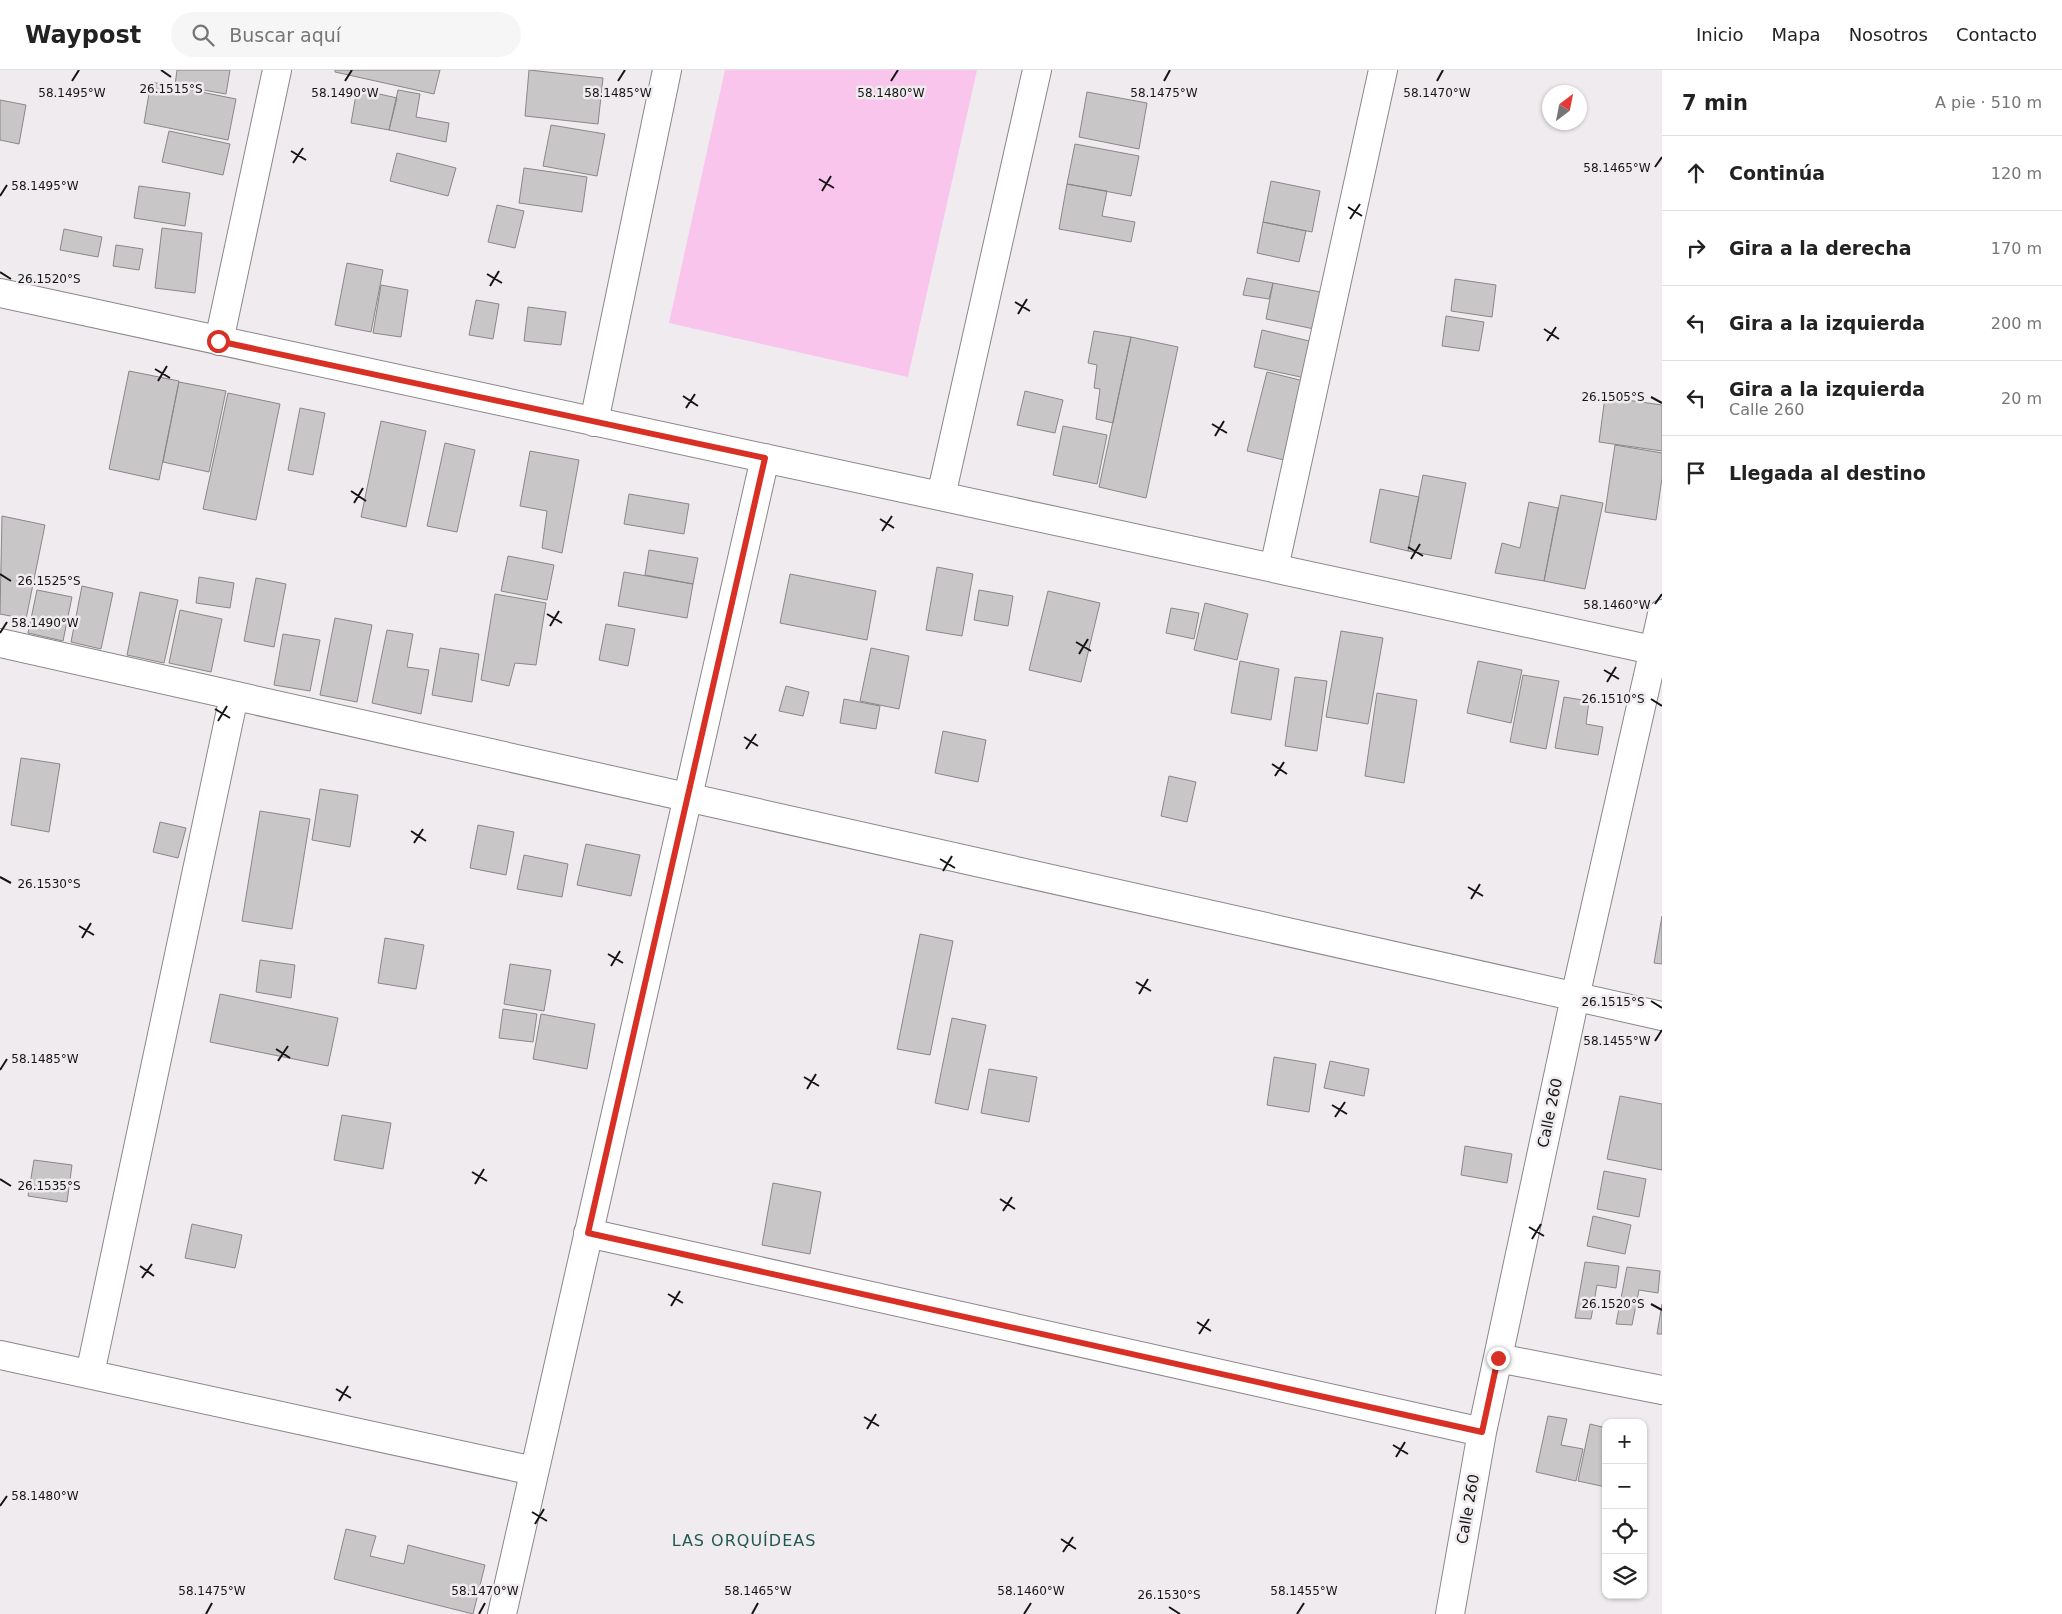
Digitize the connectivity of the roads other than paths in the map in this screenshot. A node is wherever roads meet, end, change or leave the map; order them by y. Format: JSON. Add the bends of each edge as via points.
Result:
{"nodes":[{"id":1,"x":276,"y":70,"type":"edge"},
{"id":2,"x":667,"y":70,"type":"edge"},
{"id":3,"x":1037,"y":70,"type":"edge"},
{"id":4,"x":1383,"y":70,"type":"edge"},
{"id":5,"x":0,"y":293,"type":"edge"},
{"id":6,"x":218,"y":341,"type":"junction"},
{"id":7,"x":594,"y":422,"type":"junction"},
{"id":8,"x":765,"y":458,"type":"junction"},
{"id":9,"x":941,"y":496,"type":"junction"},
{"id":10,"x":1274,"y":568,"type":"junction"},
{"id":11,"x":1662,"y":614,"type":"edge"},
{"id":12,"x":0,"y":643,"type":"edge"},
{"id":13,"x":1657,"y":651,"type":"edge"},
{"id":14,"x":234,"y":696,"type":"junction"},
{"id":15,"x":687,"y":798,"type":"junction"},
{"id":16,"x":1575,"y":997,"type":"junction"},
{"id":17,"x":1662,"y":1016,"type":"edge"},
{"id":18,"x":588,"y":1233,"type":"junction"},
{"id":19,"x":0,"y":1355,"type":"edge"},
{"id":20,"x":1498,"y":1358,"type":"junction"},
{"id":21,"x":90,"y":1374,"type":"junction"},
{"id":22,"x":1662,"y":1390,"type":"edge"},
{"id":23,"x":1482,"y":1432,"type":"junction"},
{"id":24,"x":534,"y":1471,"type":"junction"},
{"id":25,"x":502,"y":1614,"type":"edge"},
{"id":26,"x":1450,"y":1614,"type":"edge"}],
"edges":[{"from":1,"to":6,"type":"street"},
{"from":2,"to":7,"type":"street"},
{"from":3,"to":9,"type":"street"},
{"from":4,"to":10,"type":"street"},
{"from":5,"to":6,"type":"street"},
{"from":6,"to":7,"type":"street"},
{"from":7,"to":8,"type":"street"},
{"from":8,"to":9,"type":"street"},
{"from":8,"to":15,"type":"street"},
{"from":9,"to":10,"type":"street"},
{"from":10,"to":13,"type":"street"},
{"from":11,"to":13,"type":"street","name":"Calle 260"},
{"from":12,"to":14,"type":"street"},
{"from":13,"to":16,"type":"street","name":"Calle 260"},
{"from":14,"to":15,"type":"street"},
{"from":14,"to":21,"type":"street"},
{"from":15,"to":16,"type":"street"},
{"from":15,"to":18,"type":"street"},
{"from":16,"to":17,"type":"street"},
{"from":16,"to":20,"type":"street","name":"Calle 260"},
{"from":18,"to":23,"type":"street"},
{"from":18,"to":24,"type":"street"},
{"from":19,"to":21,"type":"street"},
{"from":20,"to":22,"type":"street"},
{"from":20,"to":23,"type":"street","name":"Calle 260"},
{"from":21,"to":24,"type":"street"},
{"from":23,"to":26,"type":"street","name":"Calle 260"},
{"from":24,"to":25,"type":"street"}]}
